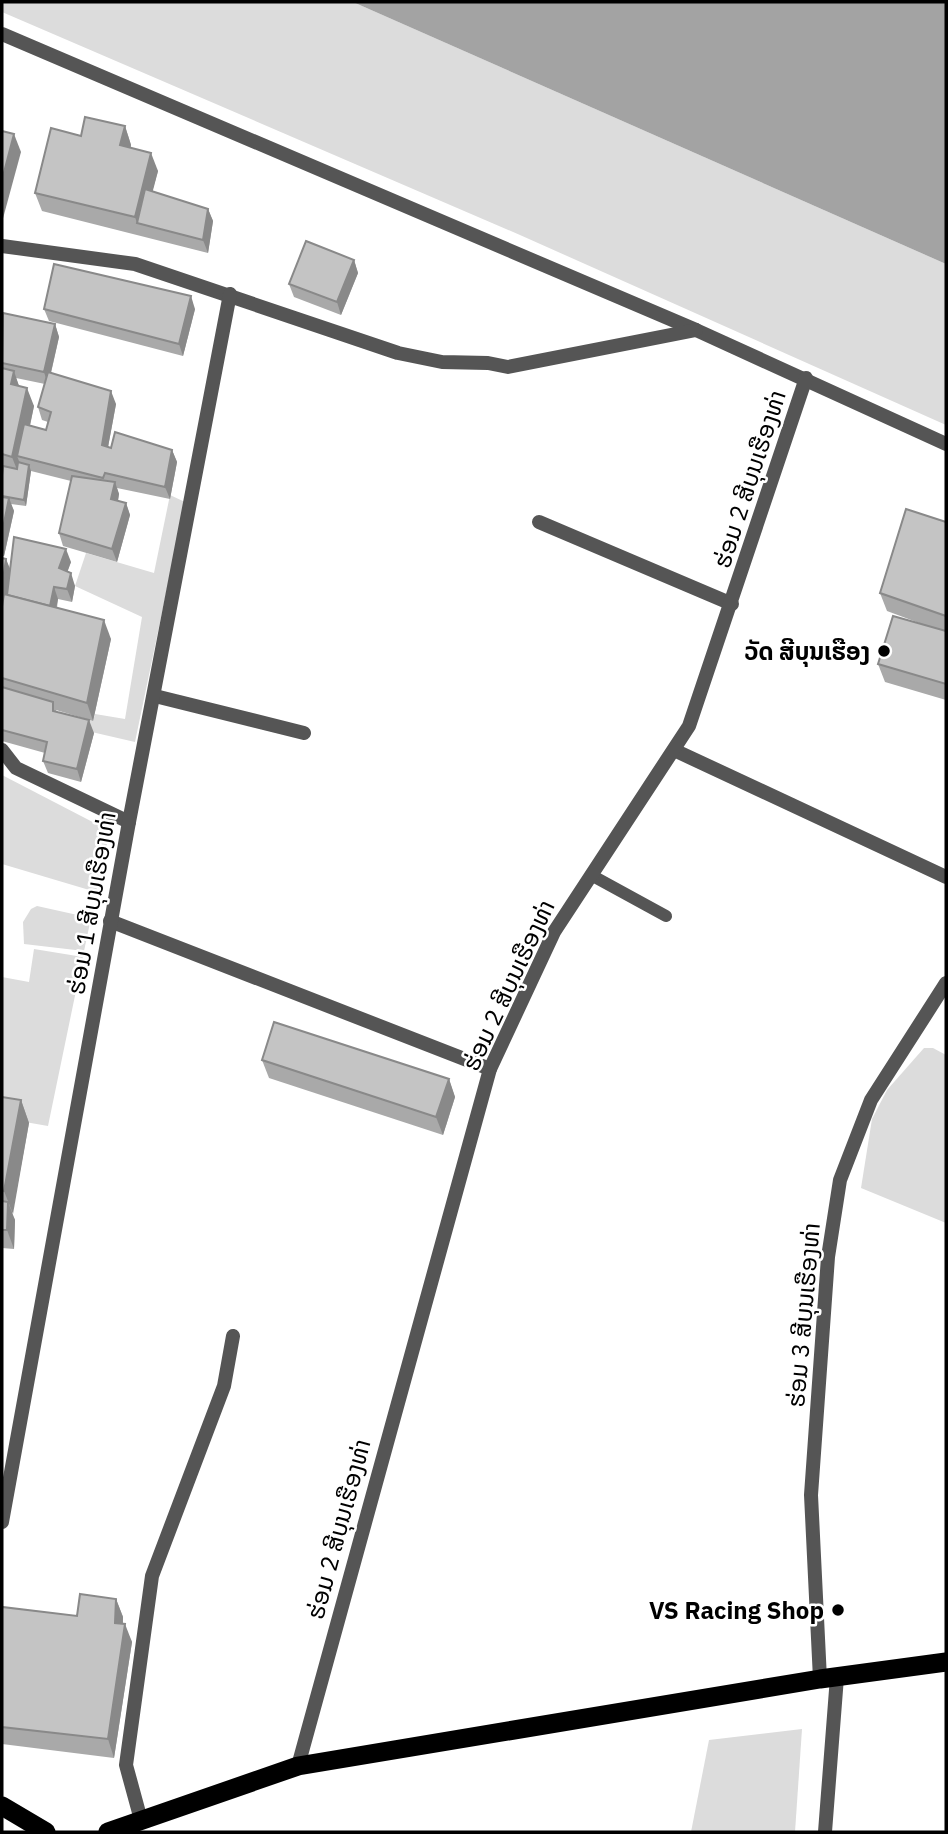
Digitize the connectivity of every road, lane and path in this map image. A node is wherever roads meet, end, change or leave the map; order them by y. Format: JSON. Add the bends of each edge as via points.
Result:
{"nodes":[{"id":1,"x":2,"y":34,"type":"edge"},
{"id":2,"x":2,"y":248,"type":"edge"},
{"id":3,"x":230,"y":294,"type":"junction"},
{"id":4,"x":696,"y":330,"type":"junction"},
{"id":5,"x":806,"y":379,"type":"junction"},
{"id":6,"x":946,"y":444,"type":"edge"},
{"id":7,"x":539,"y":522,"type":"dead end"},
{"id":8,"x":732,"y":604,"type":"junction"},
{"id":9,"x":155,"y":696,"type":"junction"},
{"id":10,"x":304,"y":733,"type":"dead end"},
{"id":11,"x":2,"y":750,"type":"edge"},
{"id":12,"x":674,"y":750,"type":"junction"},
{"id":13,"x":129,"y":822,"type":"junction"},
{"id":14,"x":591,"y":875,"type":"junction"},
{"id":15,"x":946,"y":877,"type":"edge"},
{"id":16,"x":666,"y":916,"type":"dead end"},
{"id":17,"x":110,"y":921,"type":"junction"},
{"id":18,"x":946,"y":983,"type":"edge"},
{"id":19,"x":490,"y":1069,"type":"junction"},
{"id":20,"x":233,"y":1336,"type":"dead end"},
{"id":21,"x":2,"y":1522,"type":"edge"},
{"id":22,"x":946,"y":1662,"type":"edge"},
{"id":23,"x":829,"y":1678,"type":"junction"},
{"id":24,"x":298,"y":1766,"type":"junction"},
{"id":25,"x":2,"y":1806,"type":"edge"},
{"id":26,"x":141,"y":1820,"type":"junction"},
{"id":27,"x":46,"y":1832,"type":"edge"},
{"id":28,"x":108,"y":1832,"type":"edge"},
{"id":29,"x":825,"y":1832,"type":"edge"}],
"edges":[{"from":1,"to":4,"type":"street"},
{"from":2,"to":3,"type":"street","via":[[135,264]]},
{"from":3,"to":4,"type":"street","via":[[397,353],[442,362],[508,367]]},
{"from":3,"to":9,"type":"street","name":"ຮ່ອມ 1 ສີບຸນເຮືອງທ່າ"},
{"from":4,"to":5,"type":"street"},
{"from":5,"to":6,"type":"street"},
{"from":5,"to":8,"type":"street","name":"ຮ່ອມ 2 ສີບຸນເຮືອງທ່າ"},
{"from":7,"to":8,"type":"street"},
{"from":8,"to":12,"type":"street","name":"ຮ່ອມ 2 ສີບຸນເຮືອງທ່າ","via":[[689,726]]},
{"from":9,"to":10,"type":"street"},
{"from":9,"to":13,"type":"street","name":"ຮ່ອມ 1 ສີບຸນເຮືອງທ່າ"},
{"from":11,"to":13,"type":"street","via":[[16,768]]},
{"from":12,"to":14,"type":"street","name":"ຮ່ອມ 2 ສີບຸນເຮືອງທ່າ"},
{"from":12,"to":15,"type":"street"},
{"from":13,"to":17,"type":"street","name":"ຮ່ອມ 1 ສີບຸນເຮືອງທ່າ"},
{"from":14,"to":16,"type":"lane"},
{"from":14,"to":19,"type":"street","name":"ຮ່ອມ 2 ສີບຸນເຮືອງທ່າ","via":[[554,932]]},
{"from":17,"to":19,"type":"street"},
{"from":17,"to":21,"type":"street","name":"ຮ່ອມ 1 ສີບຸນເຮືອງທ່າ"},
{"from":18,"to":23,"type":"street","name":"ຮ່ອມ 3 ສີບຸນເຮືອງທ່າ","via":[[871,1100],[840,1180],[828,1257],[811,1495]]},
{"from":19,"to":24,"type":"street","name":"ຮ່ອມ 2 ສີບຸນເຮືອງທ່າ"},
{"from":20,"to":26,"type":"street","via":[[224,1386],[152,1576],[126,1765]]},
{"from":22,"to":23,"type":"highway"},
{"from":23,"to":24,"type":"highway"},
{"from":23,"to":29,"type":"street","name":"ຮ່ອມ 3 ສີບຸນເຮືອງທ່າ"},
{"from":24,"to":26,"type":"highway"},
{"from":25,"to":27,"type":"highway"},
{"from":26,"to":28,"type":"highway"}]}
